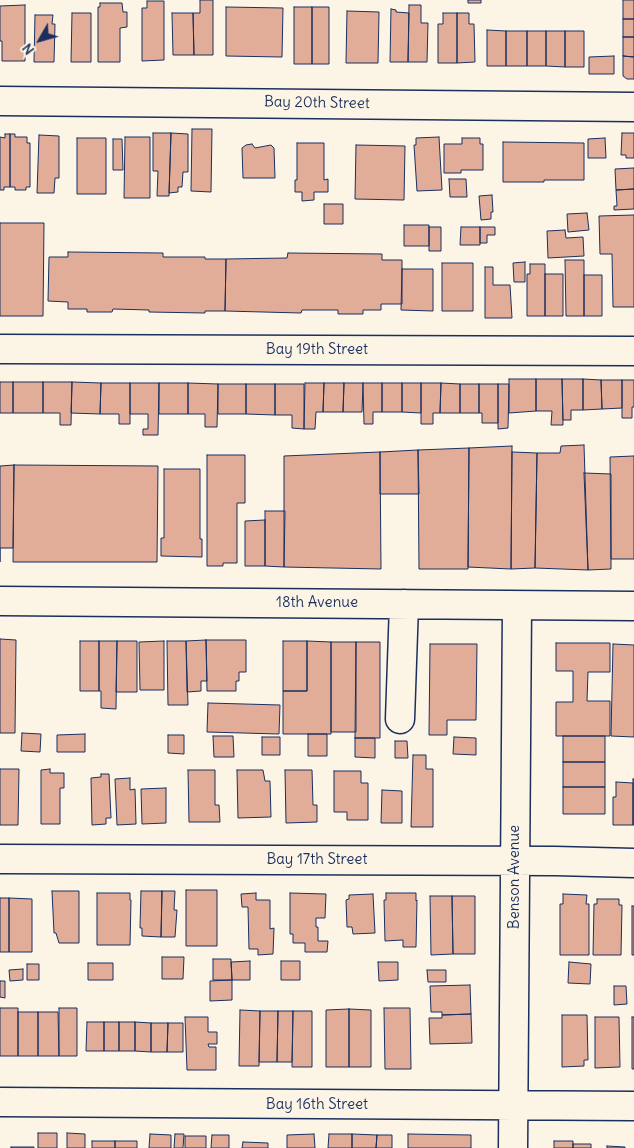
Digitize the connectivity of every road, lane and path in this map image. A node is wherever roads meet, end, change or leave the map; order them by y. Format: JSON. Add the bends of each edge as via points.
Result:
{"nodes":[{"id":1,"x":0,"y":101,"type":"edge"},
{"id":2,"x":634,"y":107,"type":"edge"},
{"id":3,"x":0,"y":349,"type":"edge"},
{"id":4,"x":634,"y":351,"type":"edge"},
{"id":5,"x":0,"y":601,"type":"edge"},
{"id":6,"x":404,"y":604,"type":"junction"},
{"id":7,"x":517,"y":606,"type":"junction"},
{"id":8,"x":634,"y":606,"type":"edge"},
{"id":9,"x":400,"y":719,"type":"dead end"},
{"id":10,"x":0,"y":859,"type":"edge"},
{"id":11,"x":515,"y":860,"type":"junction"},
{"id":12,"x":634,"y":863,"type":"edge"},
{"id":13,"x":0,"y":1102,"type":"edge"},
{"id":14,"x":514,"y":1106,"type":"junction"},
{"id":15,"x":634,"y":1106,"type":"edge"},
{"id":16,"x":513,"y":1148,"type":"edge"}],
"edges":[{"from":1,"to":2,"type":"street","name":"Bay 20th Street"},
{"from":3,"to":4,"type":"street","name":"Bay 19th Street"},
{"from":5,"to":6,"type":"street","name":"18th Avenue"},
{"from":6,"to":7,"type":"street","name":"18th Avenue"},
{"from":6,"to":9,"type":"street"},
{"from":7,"to":8,"type":"street","name":"18th Avenue"},
{"from":7,"to":11,"type":"street","name":"Benson Avenue"},
{"from":10,"to":11,"type":"street","name":"Bay 17th Street"},
{"from":11,"to":12,"type":"street","name":"Bay 17th Street"},
{"from":11,"to":14,"type":"street","name":"Benson Avenue"},
{"from":13,"to":14,"type":"street","name":"Bay 16th Street"},
{"from":14,"to":15,"type":"street","name":"Bay 16th Street"},
{"from":14,"to":16,"type":"street","name":"Benson Avenue"}]}
